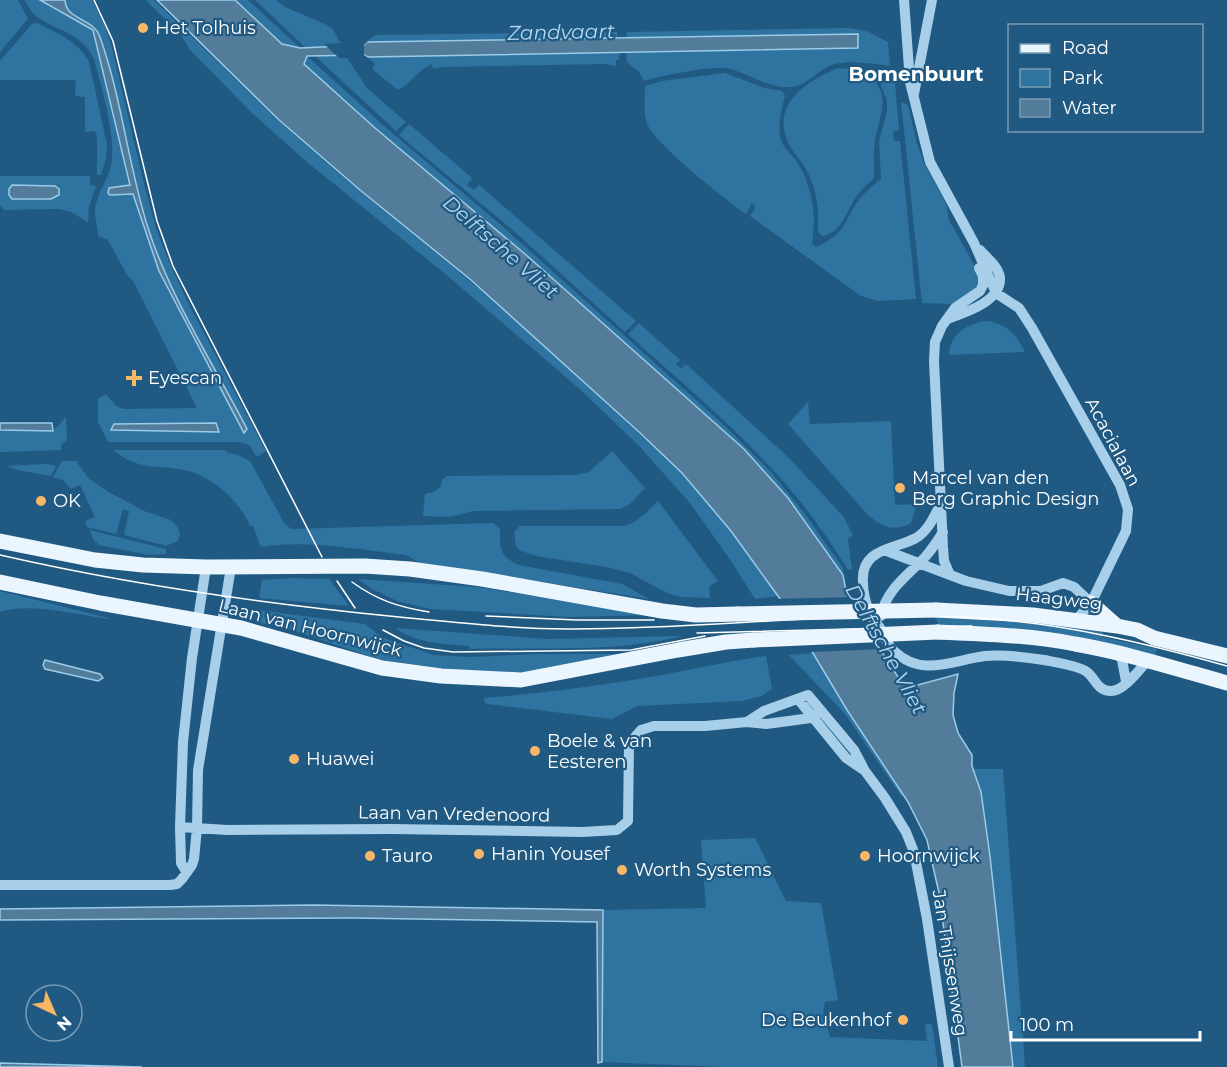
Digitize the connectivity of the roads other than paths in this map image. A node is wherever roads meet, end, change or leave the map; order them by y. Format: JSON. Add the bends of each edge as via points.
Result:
{"nodes":[{"id":1,"x":904,"y":0,"type":"edge"},
{"id":2,"x":932,"y":0,"type":"edge"},
{"id":3,"x":914,"y":97,"type":"junction"},
{"id":4,"x":974,"y":243,"type":"junction"},
{"id":5,"x":996,"y":292,"type":"junction"},
{"id":6,"x":950,"y":318,"type":"junction"},
{"id":7,"x":940,"y":505,"type":"junction"},
{"id":8,"x":943,"y":532,"type":"junction"},
{"id":9,"x":0,"y":541,"type":"edge"},
{"id":10,"x":884,"y":550,"type":"junction"},
{"id":11,"x":917,"y":564,"type":"junction"},
{"id":12,"x":206,"y":567,"type":"junction"},
{"id":13,"x":231,"y":567,"type":"junction"},
{"id":14,"x":950,"y":575,"type":"junction"},
{"id":15,"x":0,"y":582,"type":"edge"},
{"id":16,"x":1091,"y":603,"type":"junction"},
{"id":17,"x":1076,"y":620,"type":"junction"},
{"id":18,"x":198,"y":621,"type":"junction"},
{"id":19,"x":221,"y":624,"type":"junction"},
{"id":20,"x":878,"y":625,"type":"junction"},
{"id":21,"x":1117,"y":626,"type":"junction"},
{"id":22,"x":1118,"y":653,"type":"junction"},
{"id":23,"x":1227,"y":656,"type":"edge"},
{"id":24,"x":1148,"y":660,"type":"junction"},
{"id":25,"x":1126,"y":681,"type":"junction"},
{"id":26,"x":1227,"y":683,"type":"edge"},
{"id":27,"x":816,"y":714,"type":"junction"},
{"id":28,"x":747,"y":722,"type":"junction"},
{"id":29,"x":180,"y":827,"type":"junction"},
{"id":30,"x":197,"y":828,"type":"junction"},
{"id":31,"x":186,"y":871,"type":"junction"},
{"id":32,"x":0,"y":885,"type":"edge"},
{"id":33,"x":949,"y":1067,"type":"edge"}],
"edges":[{"from":1,"to":3,"type":"street"},
{"from":2,"to":3,"type":"street"},
{"from":3,"to":4,"type":"street","via":[[930,162]]},
{"from":4,"to":5,"type":"street","via":[[1000,277]]},
{"from":4,"to":6,"type":"street","via":[[971,254],[983,276],[983,285],[955,308]]},
{"from":5,"to":6,"type":"street"},
{"from":5,"to":16,"type":"street","name":"Acacialaan","via":[[1019,308],[1028,321],[1120,485],[1128,509],[1126,531]]},
{"from":6,"to":7,"type":"street","via":[[935,342]]},
{"from":7,"to":8,"type":"street"},
{"from":7,"to":10,"type":"street","via":[[918,537]]},
{"from":8,"to":11,"type":"street"},
{"from":8,"to":14,"type":"street","via":[[944,561]]},
{"from":9,"to":12,"type":"main road","via":[[94,560]]},
{"from":10,"to":11,"type":"street","name":"Haagweg"},
{"from":10,"to":20,"type":"street","via":[[872,556],[864,568],[863,584],[872,619]]},
{"from":11,"to":14,"type":"street","name":"Haagweg"},
{"from":11,"to":20,"type":"street","via":[[890,592]]},
{"from":12,"to":13,"type":"main road"},
{"from":12,"to":18,"type":"street"},
{"from":13,"to":17,"type":"main road","name":"Haagweg","bridge":true,"via":[[410,569],[696,615],[936,610]]},
{"from":13,"to":19,"type":"street"},
{"from":14,"to":16,"type":"street","name":"Haagweg","via":[[1009,591],[1041,591],[1063,583],[1074,587]]},
{"from":15,"to":18,"type":"main road","name":"Laan van Hoornwijck"},
{"from":16,"to":17,"type":"street","name":"Acacialaan"},
{"from":16,"to":21,"type":"main road"},
{"from":17,"to":21,"type":"main road","name":"Haagweg"},
{"from":18,"to":19,"type":"main road","name":"Laan van Hoornwijck"},
{"from":18,"to":29,"type":"street","via":[[183,742]]},
{"from":19,"to":22,"type":"main road","name":"Laan van Hoornwijck","bridge":true,"via":[[270,634],[382,668],[521,680],[678,650],[754,640],[938,632],[1037,638]]},
{"from":19,"to":30,"type":"street","via":[[198,770]]},
{"from":20,"to":25,"type":"street","via":[[893,651],[909,662],[927,667],[1003,656],[1043,660],[1086,671],[1104,690],[1123,687]]},
{"from":21,"to":23,"type":"main road","name":"Haagweg"},
{"from":22,"to":24,"type":"main road"},
{"from":22,"to":25,"type":"street"},
{"from":24,"to":25,"type":"street"},
{"from":24,"to":26,"type":"main road"},
{"from":27,"to":28,"type":"street","via":[[766,724]]},
{"from":27,"to":28,"type":"street","name":"Jan Thijssenweg","via":[[803,697],[764,711]]},
{"from":27,"to":33,"type":"street","name":"Jan Thijssenweg","via":[[846,758],[865,771],[885,798],[914,852]]},
{"from":28,"to":30,"type":"street","name":"Laan van Vredenoord","via":[[654,726],[641,730],[629,744],[628,821],[617,830]]},
{"from":29,"to":30,"type":"street","name":"Laan van Vredenoord"},
{"from":29,"to":31,"type":"street","via":[[181,863]]},
{"from":30,"to":31,"type":"street","via":[[194,859]]},
{"from":31,"to":32,"type":"street","via":[[178,883],[170,885]]}]}
